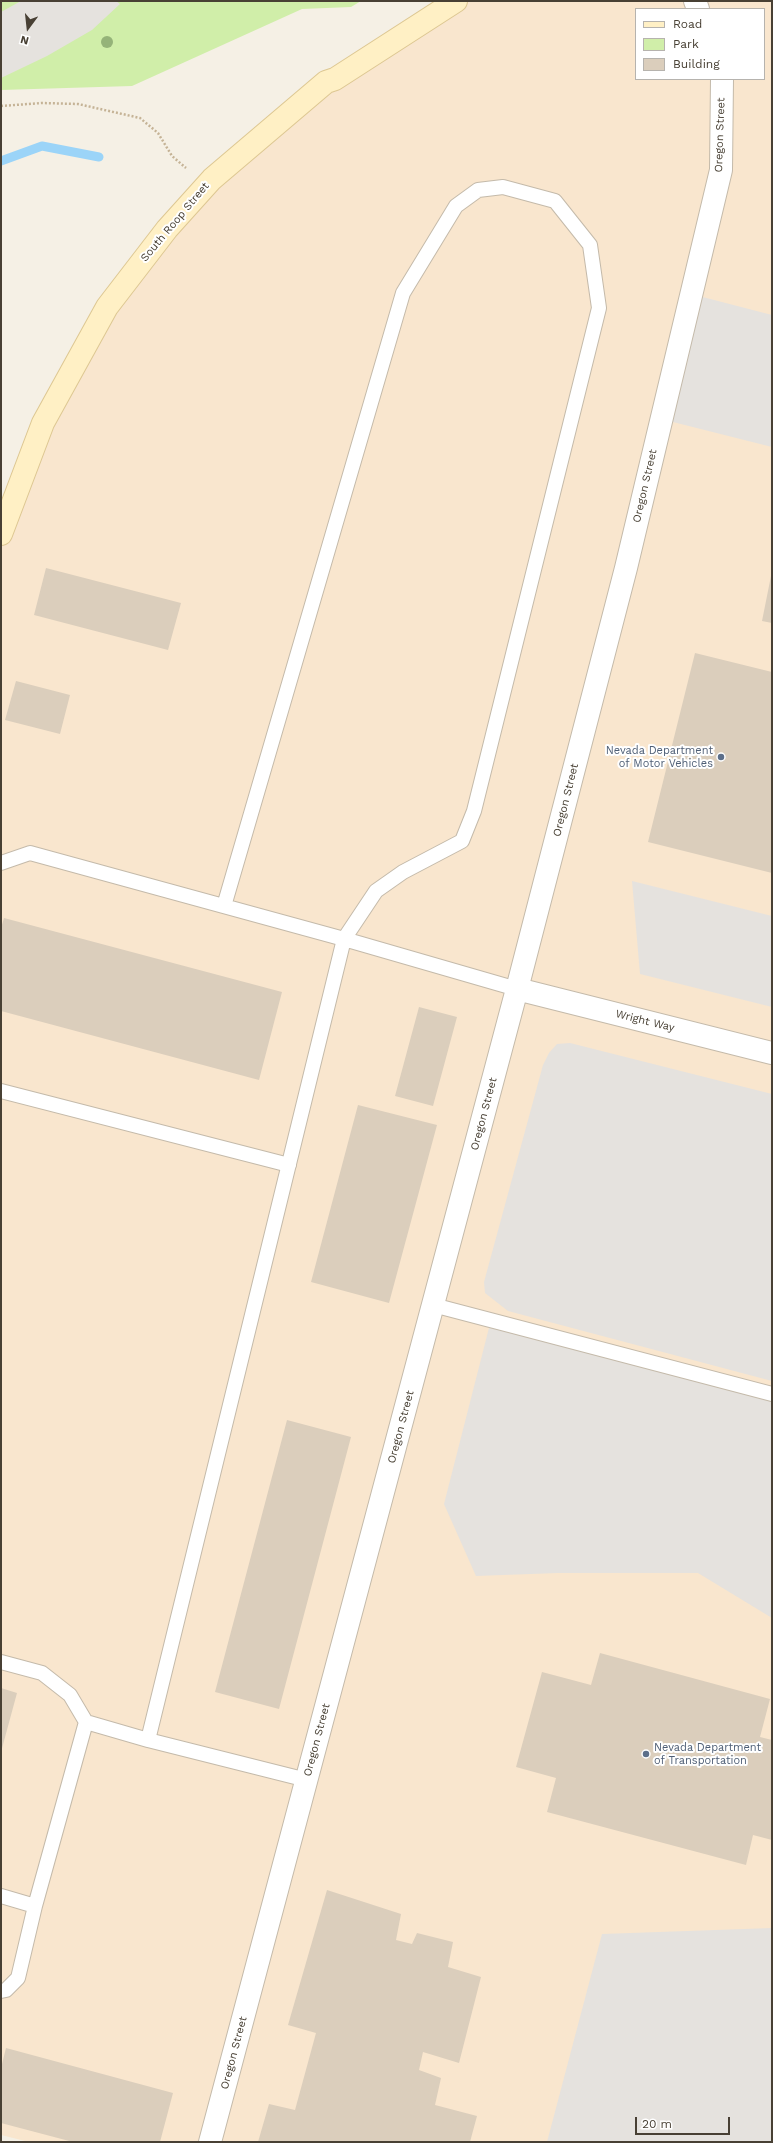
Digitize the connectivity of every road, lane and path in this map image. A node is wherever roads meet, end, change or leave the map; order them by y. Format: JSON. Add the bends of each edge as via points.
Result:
{"nodes":[{"id":1,"x":456,"y":1,"type":"edge"},
{"id":2,"x":722,"y":80,"type":"edge"},
{"id":3,"x":1,"y":106,"type":"edge"},
{"id":4,"x":172,"y":156,"type":"dead end"},
{"id":5,"x":1,"y":534,"type":"edge"},
{"id":6,"x":1,"y":863,"type":"edge"},
{"id":7,"x":224,"y":906,"type":"junction"},
{"id":8,"x":344,"y":939,"type":"junction"},
{"id":9,"x":517,"y":989,"type":"junction"},
{"id":10,"x":772,"y":1053,"type":"edge"},
{"id":11,"x":1,"y":1091,"type":"edge"},
{"id":12,"x":289,"y":1165,"type":"junction"},
{"id":13,"x":433,"y":1305,"type":"junction"},
{"id":14,"x":772,"y":1394,"type":"edge"},
{"id":15,"x":1,"y":1662,"type":"edge"},
{"id":16,"x":86,"y":1722,"type":"junction"},
{"id":17,"x":148,"y":1740,"type":"junction"},
{"id":18,"x":307,"y":1780,"type":"junction"},
{"id":19,"x":1,"y":1896,"type":"edge"},
{"id":20,"x":35,"y":1906,"type":"junction"},
{"id":21,"x":1,"y":1991,"type":"edge"},
{"id":22,"x":210,"y":2142,"type":"edge"}],
"edges":[{"from":1,"to":5,"type":"street","name":"South Roop Street","via":[[335,79],[326,82],[212,179],[167,229],[107,306],[47,416]]},
{"from":2,"to":9,"type":"street","name":"Oregon Street","via":[[720,170],[626,568]]},
{"from":3,"to":4,"type":"path","via":[[78,104],[140,118],[158,133]]},
{"from":6,"to":7,"type":"lane","via":[[30,853]]},
{"from":7,"to":8,"type":"lane"},
{"from":7,"to":8,"type":"lane","via":[[404,293],[456,206],[478,190],[503,187],[555,201],[590,245],[599,308],[474,811],[462,841],[403,872],[376,891]]},
{"from":8,"to":9,"type":"lane"},
{"from":8,"to":12,"type":"lane"},
{"from":9,"to":10,"type":"street","name":"Wright Way"},
{"from":9,"to":13,"type":"street","name":"Oregon Street"},
{"from":11,"to":12,"type":"lane"},
{"from":12,"to":17,"type":"lane"},
{"from":13,"to":14,"type":"lane"},
{"from":13,"to":18,"type":"street","name":"Oregon Street"},
{"from":15,"to":16,"type":"lane","via":[[42,1673],[70,1695]]},
{"from":16,"to":17,"type":"lane"},
{"from":16,"to":20,"type":"lane"},
{"from":17,"to":18,"type":"lane"},
{"from":18,"to":22,"type":"street","name":"Oregon Street"},
{"from":19,"to":20,"type":"lane"},
{"from":20,"to":21,"type":"lane","via":[[18,1978],[6,1990]]}]}
